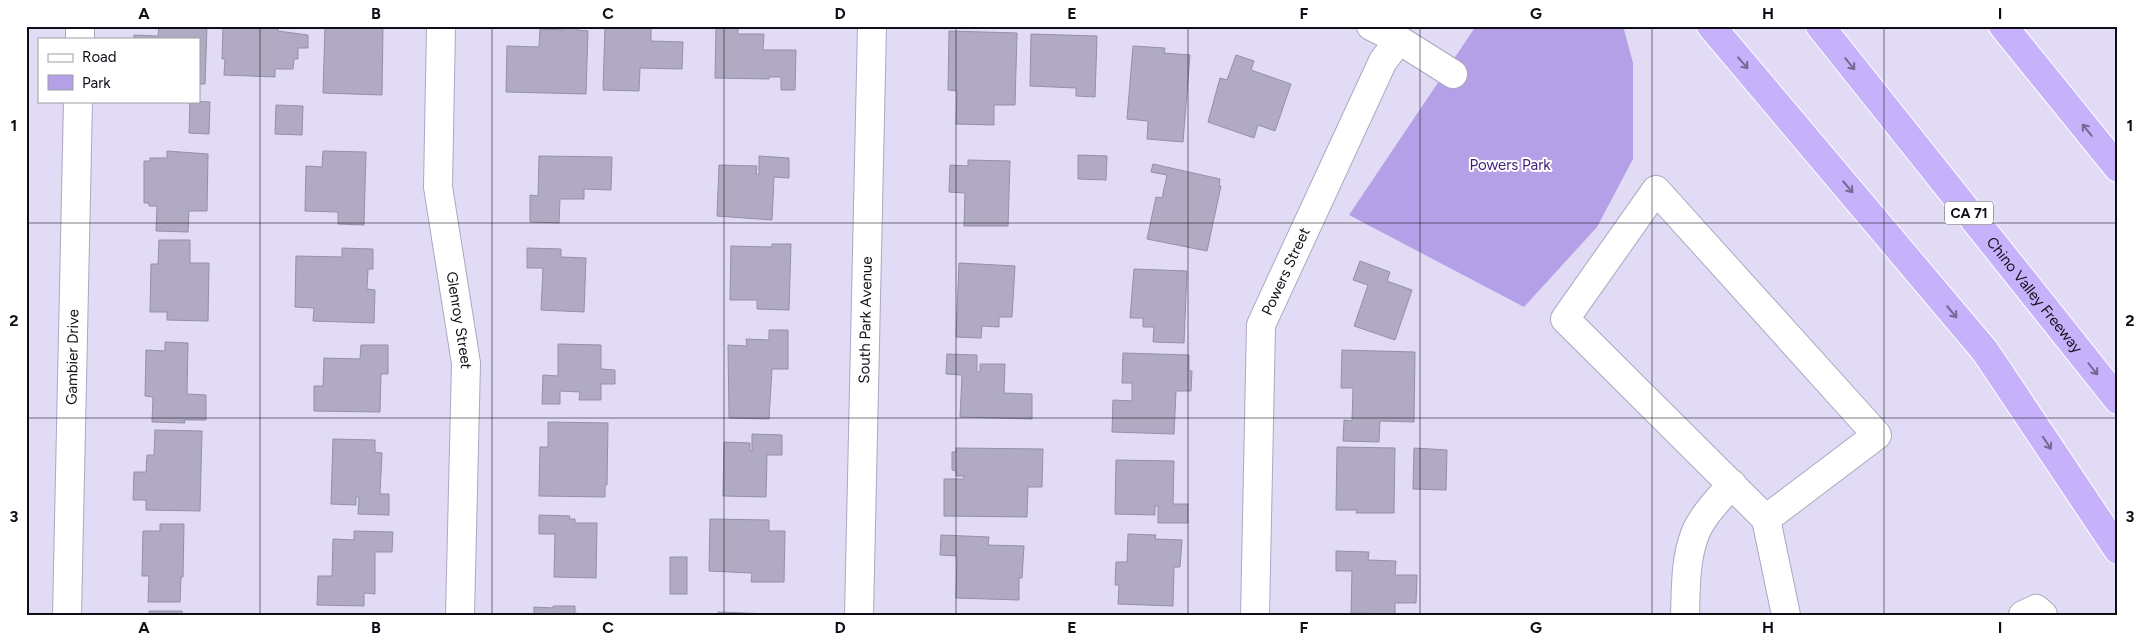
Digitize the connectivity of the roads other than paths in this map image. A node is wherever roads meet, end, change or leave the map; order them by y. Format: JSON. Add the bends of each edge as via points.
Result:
{"nodes":[{"id":1,"x":441,"y":26,"type":"edge"},
{"id":2,"x":872,"y":26,"type":"edge"},
{"id":3,"x":1371,"y":26,"type":"edge"},
{"id":4,"x":1711,"y":26,"type":"edge"},
{"id":5,"x":1820,"y":26,"type":"edge"},
{"id":6,"x":2003,"y":26,"type":"edge"},
{"id":7,"x":1400,"y":40,"type":"junction"},
{"id":8,"x":1453,"y":74,"type":"dead end"},
{"id":9,"x":78,"y":102,"type":"edge"},
{"id":10,"x":2118,"y":168,"type":"edge"},
{"id":11,"x":2118,"y":400,"type":"edge"},
{"id":12,"x":1732,"y":484,"type":"junction"},
{"id":13,"x":1766,"y":519,"type":"junction"},
{"id":14,"x":2118,"y":550,"type":"edge"},
{"id":15,"x":1784,"y":605,"type":"edge"},
{"id":16,"x":67,"y":615,"type":"edge"},
{"id":17,"x":460,"y":615,"type":"edge"},
{"id":18,"x":859,"y":615,"type":"edge"},
{"id":19,"x":1255,"y":615,"type":"edge"},
{"id":20,"x":1685,"y":615,"type":"edge"},
{"id":21,"x":2022,"y":615,"type":"edge"},
{"id":22,"x":2043,"y":615,"type":"edge"}],
"edges":[{"from":1,"to":17,"type":"street","name":"Glenroy Street","via":[[438,187],[466,363]]},
{"from":2,"to":18,"type":"street","name":"South Park Avenue"},
{"from":3,"to":7,"type":"street"},
{"from":4,"to":14,"type":"highway","one_way":true,"via":[[1985,350]]},
{"from":5,"to":11,"type":"highway","name":"Chino Valley Freeway","number":"CA 71","one_way":true},
{"from":10,"to":6,"type":"highway","one_way":true},
{"from":7,"to":8,"type":"street"},
{"from":7,"to":19,"type":"street","name":"Powers Street","via":[[1383,61],[1261,325]]},
{"from":9,"to":16,"type":"street","name":"Gambier Drive"},
{"from":12,"to":13,"type":"street"},
{"from":12,"to":13,"type":"street","via":[[1565,319],[1656,190],[1877,435]]},
{"from":12,"to":20,"type":"street","via":[[1695,534],[1687,572]]},
{"from":13,"to":15,"type":"street"},
{"from":21,"to":22,"type":"street","via":[[2036,609]]}]}
